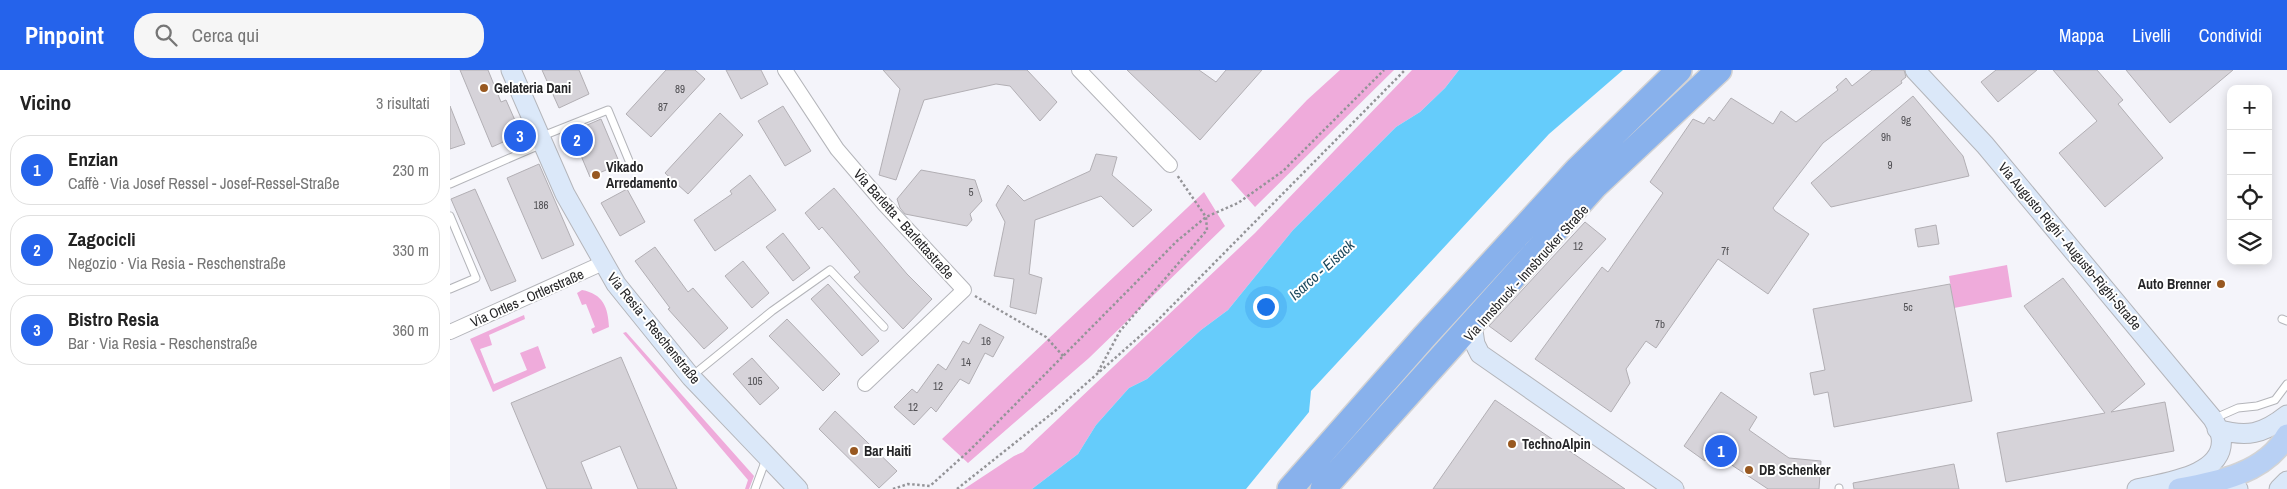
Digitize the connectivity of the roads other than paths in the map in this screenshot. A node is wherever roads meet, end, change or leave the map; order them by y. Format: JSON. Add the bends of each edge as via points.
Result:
{"nodes":[{"id":1,"x":511,"y":70,"type":"edge"},
{"id":2,"x":784,"y":70,"type":"edge"},
{"id":3,"x":1079,"y":70,"type":"edge"},
{"id":4,"x":1680,"y":70,"type":"edge"},
{"id":5,"x":1719,"y":70,"type":"edge"},
{"id":6,"x":1731,"y":70,"type":"edge"},
{"id":7,"x":1917,"y":73,"type":"edge"},
{"id":8,"x":541,"y":140,"type":"junction"},
{"id":9,"x":1170,"y":165,"type":"road end"},
{"id":10,"x":632,"y":168,"type":"dead end"},
{"id":11,"x":450,"y":184,"type":"edge"},
{"id":12,"x":450,"y":216,"type":"edge"},
{"id":13,"x":603,"y":263,"type":"junction"},
{"id":14,"x":450,"y":289,"type":"edge"},
{"id":15,"x":884,"y":327,"type":"dead end"},
{"id":16,"x":1473,"y":330,"type":"junction"},
{"id":17,"x":450,"y":332,"type":"edge"},
{"id":18,"x":691,"y":377,"type":"junction"},
{"id":19,"x":864,"y":384,"type":"dead end"},
{"id":20,"x":2287,"y":384,"type":"edge"},
{"id":21,"x":2287,"y":415,"type":"edge"},
{"id":22,"x":2215,"y":424,"type":"junction"},
{"id":23,"x":2287,"y":435,"type":"edge"},
{"id":24,"x":767,"y":456,"type":"junction"},
{"id":25,"x":2287,"y":481,"type":"edge"},
{"id":26,"x":2207,"y":484,"type":"junction"},
{"id":27,"x":756,"y":489,"type":"edge"},
{"id":28,"x":798,"y":489,"type":"edge"},
{"id":29,"x":1290,"y":489,"type":"edge"},
{"id":30,"x":1323,"y":489,"type":"edge"},
{"id":31,"x":1335,"y":489,"type":"edge"},
{"id":32,"x":1674,"y":489,"type":"edge"},
{"id":33,"x":2137,"y":489,"type":"edge"},
{"id":34,"x":2179,"y":489,"type":"edge"},
{"id":35,"x":2238,"y":489,"type":"edge"},
{"id":36,"x":2279,"y":489,"type":"edge"}],
"edges":[{"from":1,"to":8,"type":"main road","name":"Via Resia - Reschenstraße"},
{"from":2,"to":19,"type":"street","name":"Via Barletta - Barlettastraße","via":[[838,149],[964,290]]},
{"from":3,"to":9,"type":"street"},
{"from":4,"to":29,"type":"highway","via":[[1570,178]]},
{"from":5,"to":30,"type":"highway","via":[[1596,185]]},
{"from":6,"to":16,"type":"main road","name":"Via Innsbruck - Innsbrucker Straße","via":[[1623,167]]},
{"from":7,"to":22,"type":"main road","name":"Via Augusto Righi - Augusto-Righi-Straße","via":[[1985,145]]},
{"from":8,"to":10,"type":"lane","via":[[608,110]]},
{"from":8,"to":11,"type":"lane"},
{"from":8,"to":13,"type":"main road","name":"Via Resia - Reschenstraße","via":[[564,194]]},
{"from":12,"to":14,"type":"lane","via":[[476,278]]},
{"from":13,"to":17,"type":"street","name":"Via Ortles - Ortlerstraße"},
{"from":13,"to":18,"type":"main road","name":"Via Resia - Reschenstraße","via":[[616,284]]},
{"from":15,"to":18,"type":"lane","via":[[830,270],[772,311]]},
{"from":16,"to":31,"type":"main road","name":"Via Innsbruck - Innsbrucker Straße"},
{"from":16,"to":32,"type":"main road","via":[[1480,354]]},
{"from":18,"to":24,"type":"main road","name":"Via Resia - Reschenstraße"},
{"from":20,"to":22,"type":"lane","via":[[2275,400],[2238,408]]},
{"from":21,"to":22,"type":"main road","via":[[2277,423],[2250,434],[2232,433]]},
{"from":22,"to":33,"type":"main road","via":[[2221,435],[2220,449],[2212,462],[2199,473]]},
{"from":23,"to":26,"type":"main road","via":[[2278,448],[2259,464]]},
{"from":24,"to":27,"type":"lane"},
{"from":24,"to":28,"type":"main road","name":"Via Resia - Reschenstraße"},
{"from":25,"to":36,"type":"main road"},
{"from":26,"to":34,"type":"main road"},
{"from":26,"to":35,"type":"main road"}]}
